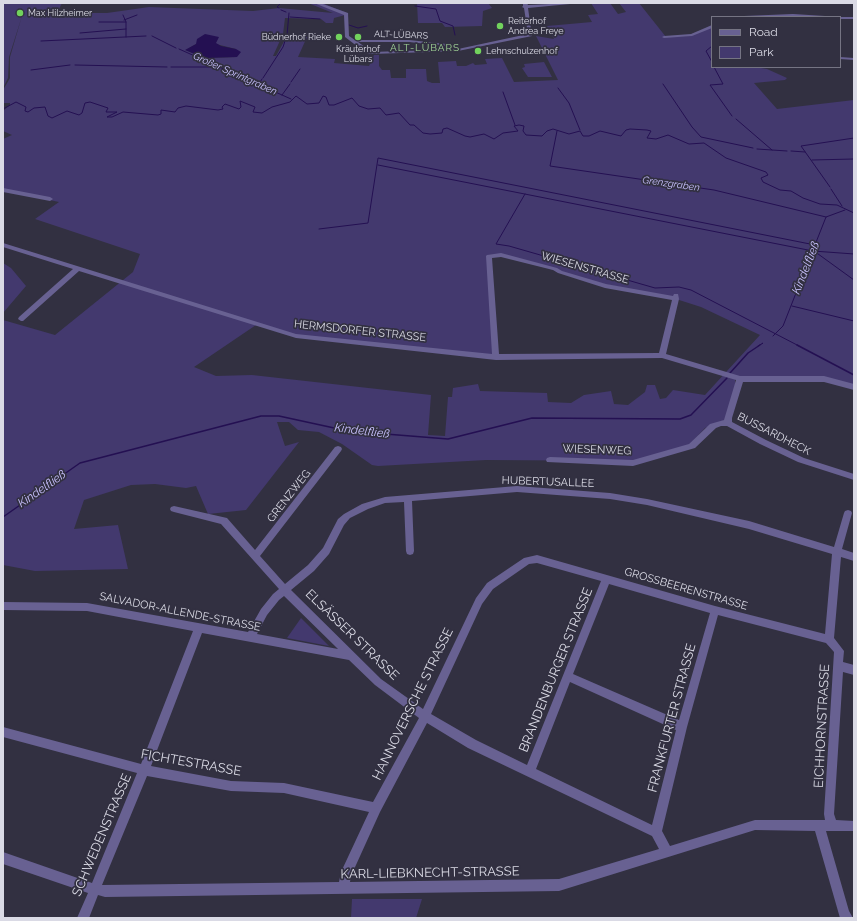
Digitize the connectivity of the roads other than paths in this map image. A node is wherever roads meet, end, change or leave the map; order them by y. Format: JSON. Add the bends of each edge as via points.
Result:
{"nodes":[{"id":1,"x":316,"y":3,"type":"edge"},
{"id":2,"x":570,"y":3,"type":"edge"},
{"id":3,"x":524,"y":5,"type":"edge"},
{"id":4,"x":768,"y":16,"type":"edge"},
{"id":5,"x":809,"y":16,"type":"edge"},
{"id":6,"x":841,"y":18,"type":"edge"},
{"id":7,"x":854,"y":18,"type":"edge"},
{"id":8,"x":711,"y":26,"type":"edge"},
{"id":9,"x":664,"y":37,"type":"dead end"},
{"id":10,"x":353,"y":41,"type":"junction"},
{"id":11,"x":449,"y":48,"type":"junction"},
{"id":12,"x":841,"y":58,"type":"edge"},
{"id":13,"x":854,"y":58,"type":"edge"},
{"id":14,"x":3,"y":190,"type":"edge"},
{"id":15,"x":50,"y":199,"type":"dead end"},
{"id":16,"x":3,"y":245,"type":"edge"},
{"id":17,"x":78,"y":268,"type":"junction"},
{"id":18,"x":21,"y":319,"type":"dead end"},
{"id":19,"x":662,"y":355,"type":"junction"},
{"id":20,"x":496,"y":357,"type":"junction"},
{"id":21,"x":730,"y":377,"type":"junction"},
{"id":22,"x":854,"y":387,"type":"edge"},
{"id":23,"x":728,"y":423,"type":"junction"},
{"id":24,"x":338,"y":449,"type":"dead end"},
{"id":25,"x":550,"y":460,"type":"dead end"},
{"id":26,"x":854,"y":477,"type":"edge"},
{"id":27,"x":408,"y":498,"type":"junction"},
{"id":28,"x":174,"y":509,"type":"dead end"},
{"id":29,"x":848,"y":513,"type":"dead end"},
{"id":30,"x":837,"y":550,"type":"junction"},
{"id":31,"x":410,"y":551,"type":"dead end"},
{"id":32,"x":255,"y":556,"type":"junction"},
{"id":33,"x":854,"y":557,"type":"edge"},
{"id":34,"x":537,"y":559,"type":"joint"},
{"id":35,"x":606,"y":579,"type":"junction"},
{"id":36,"x":285,"y":590,"type":"junction"},
{"id":37,"x":3,"y":606,"type":"edge"},
{"id":38,"x":715,"y":610,"type":"junction"},
{"id":39,"x":199,"y":628,"type":"junction"},
{"id":40,"x":250,"y":637,"type":"junction"},
{"id":41,"x":829,"y":639,"type":"junction"},
{"id":42,"x":352,"y":656,"type":"junction"},
{"id":43,"x":839,"y":666,"type":"junction"},
{"id":44,"x":854,"y":670,"type":"edge"},
{"id":45,"x":567,"y":676,"type":"junction"},
{"id":46,"x":425,"y":716,"type":"junction"},
{"id":47,"x":682,"y":727,"type":"junction"},
{"id":48,"x":3,"y":732,"type":"edge"},
{"id":49,"x":144,"y":770,"type":"junction"},
{"id":50,"x":530,"y":772,"type":"junction"},
{"id":51,"x":376,"y":808,"type":"junction"},
{"id":52,"x":818,"y":826,"type":"junction"},
{"id":53,"x":832,"y":826,"type":"junction"},
{"id":54,"x":854,"y":826,"type":"edge"},
{"id":55,"x":656,"y":832,"type":"junction"},
{"id":56,"x":666,"y":852,"type":"junction"},
{"id":57,"x":3,"y":858,"type":"edge"},
{"id":58,"x":344,"y":888,"type":"junction"},
{"id":59,"x":94,"y":889,"type":"junction"},
{"id":60,"x":83,"y":918,"type":"edge"},
{"id":61,"x":847,"y":918,"type":"edge"}],
"edges":[{"from":1,"to":10,"type":"street","via":[[346,14],[347,36]]},
{"from":2,"to":3,"type":"street"},
{"from":3,"to":11,"type":"street","name":"ALT-LÜBARS","via":[[530,35],[468,47]]},
{"from":4,"to":5,"type":"street"},
{"from":6,"to":7,"type":"street"},
{"from":8,"to":9,"type":"street","via":[[692,35]]},
{"from":10,"to":11,"type":"street","name":"ALT-LÜBARS","via":[[409,41]]},
{"from":10,"to":11,"type":"street","name":"ALT-LÜBARS","via":[[372,54]]},
{"from":12,"to":13,"type":"street"},
{"from":14,"to":15,"type":"street"},
{"from":16,"to":17,"type":"street","name":"HERMSDORFER STRASSE"},
{"from":17,"to":18,"type":"street"},
{"from":17,"to":20,"type":"street","name":"HERMSDORFER STRASSE","via":[[296,336]]},
{"from":19,"to":20,"type":"street","name":"HERMSDORFER STRASSE"},
{"from":19,"to":20,"type":"street","name":"WIESENSTRASSE","via":[[676,298],[605,286],[555,269],[501,255],[488,256]]},
{"from":19,"to":21,"type":"street","name":"HERMSDORFER STRASSE"},
{"from":21,"to":22,"type":"street","name":"HERMSDORFER STRASSE","via":[[824,379]]},
{"from":21,"to":23,"type":"street","name":"BUSSARDHECK"},
{"from":23,"to":25,"type":"street","name":"WIESENWEG","via":[[714,426],[692,446],[634,464]]},
{"from":23,"to":26,"type":"street","name":"BUSSARDHECK","via":[[796,458],[820,468]]},
{"from":24,"to":32,"type":"street","name":"GRENZWEG"},
{"from":27,"to":30,"type":"street","name":"HUBERTUSALLEE","via":[[517,489],[610,496],[749,526]]},
{"from":27,"to":31,"type":"street"},
{"from":27,"to":36,"type":"street","name":"HUBERTUSALLEE","via":[[374,503],[347,516],[323,555]]},
{"from":28,"to":32,"type":"street","name":"ELSÄSSER STRASSE","via":[[224,521]]},
{"from":29,"to":30,"type":"street"},
{"from":30,"to":33,"type":"street","name":"HUBERTUSALLEE"},
{"from":30,"to":41,"type":"street"},
{"from":32,"to":36,"type":"street","name":"ELSÄSSER STRASSE"},
{"from":34,"to":35,"type":"street","name":"GROSSBEERENSTRASSE"},
{"from":34,"to":46,"type":"street","name":"HANNOVERSCHE STRASSE","via":[[527,561],[485,592]]},
{"from":35,"to":38,"type":"street","name":"GROSSBEERENSTRASSE"},
{"from":35,"to":45,"type":"street","name":"BRANDENBURGER STRASSE"},
{"from":36,"to":40,"type":"street","name":"HUBERTUSALLEE","via":[[264,612]]},
{"from":36,"to":42,"type":"street","name":"ELSÄSSER STRASSE"},
{"from":37,"to":39,"type":"street","name":"SALVADOR-ALLENDE-STRASSE","via":[[87,607]]},
{"from":38,"to":41,"type":"street","name":"GROSSBEERENSTRASSE"},
{"from":38,"to":47,"type":"street","name":"FRANKFURTER STRASSE"},
{"from":39,"to":40,"type":"street","name":"SALVADOR-ALLENDE-STRASSE"},
{"from":39,"to":49,"type":"street","name":"SCHWEDENSTRASSE"},
{"from":40,"to":42,"type":"street","name":"SALVADOR-ALLENDE-STRASSE"},
{"from":41,"to":43,"type":"street","name":"EICHHORNSTRASSE","via":[[839,651]]},
{"from":42,"to":46,"type":"street","name":"ELSÄSSER STRASSE","via":[[378,682]]},
{"from":43,"to":44,"type":"street"},
{"from":43,"to":53,"type":"street","name":"EICHHORNSTRASSE","via":[[829,814]]},
{"from":45,"to":47,"type":"street"},
{"from":45,"to":50,"type":"street","name":"BRANDENBURGER STRASSE"},
{"from":46,"to":50,"type":"street","name":"ELSÄSSER STRASSE","via":[[472,744]]},
{"from":46,"to":51,"type":"street","name":"HANNOVERSCHE STRASSE"},
{"from":47,"to":55,"type":"street","name":"FRANKFURTER STRASSE"},
{"from":48,"to":49,"type":"street","name":"FICHTESTRASSE"},
{"from":49,"to":51,"type":"street","name":"FICHTESTRASSE","via":[[231,786],[284,788]]},
{"from":49,"to":59,"type":"street","name":"SCHWEDENSTRASSE"},
{"from":50,"to":55,"type":"street","name":"ELSÄSSER STRASSE"},
{"from":51,"to":58,"type":"street","name":"HANNOVERSCHE STRASSE","via":[[345,876]]},
{"from":52,"to":53,"type":"street","name":"KARL-LIEBKNECHT-STRASSE"},
{"from":52,"to":56,"type":"street","name":"KARL-LIEBKNECHT-STRASSE","via":[[755,825]]},
{"from":52,"to":61,"type":"street"},
{"from":53,"to":54,"type":"street","name":"KARL-LIEBKNECHT-STRASSE"},
{"from":55,"to":56,"type":"street"},
{"from":56,"to":58,"type":"street","name":"KARL-LIEBKNECHT-STRASSE","via":[[559,885]]},
{"from":57,"to":59,"type":"street","name":"KARL-LIEBKNECHT-STRASSE"},
{"from":58,"to":59,"type":"street","name":"KARL-LIEBKNECHT-STRASSE"},
{"from":59,"to":60,"type":"street","name":"SCHWEDENSTRASSE"}]}
